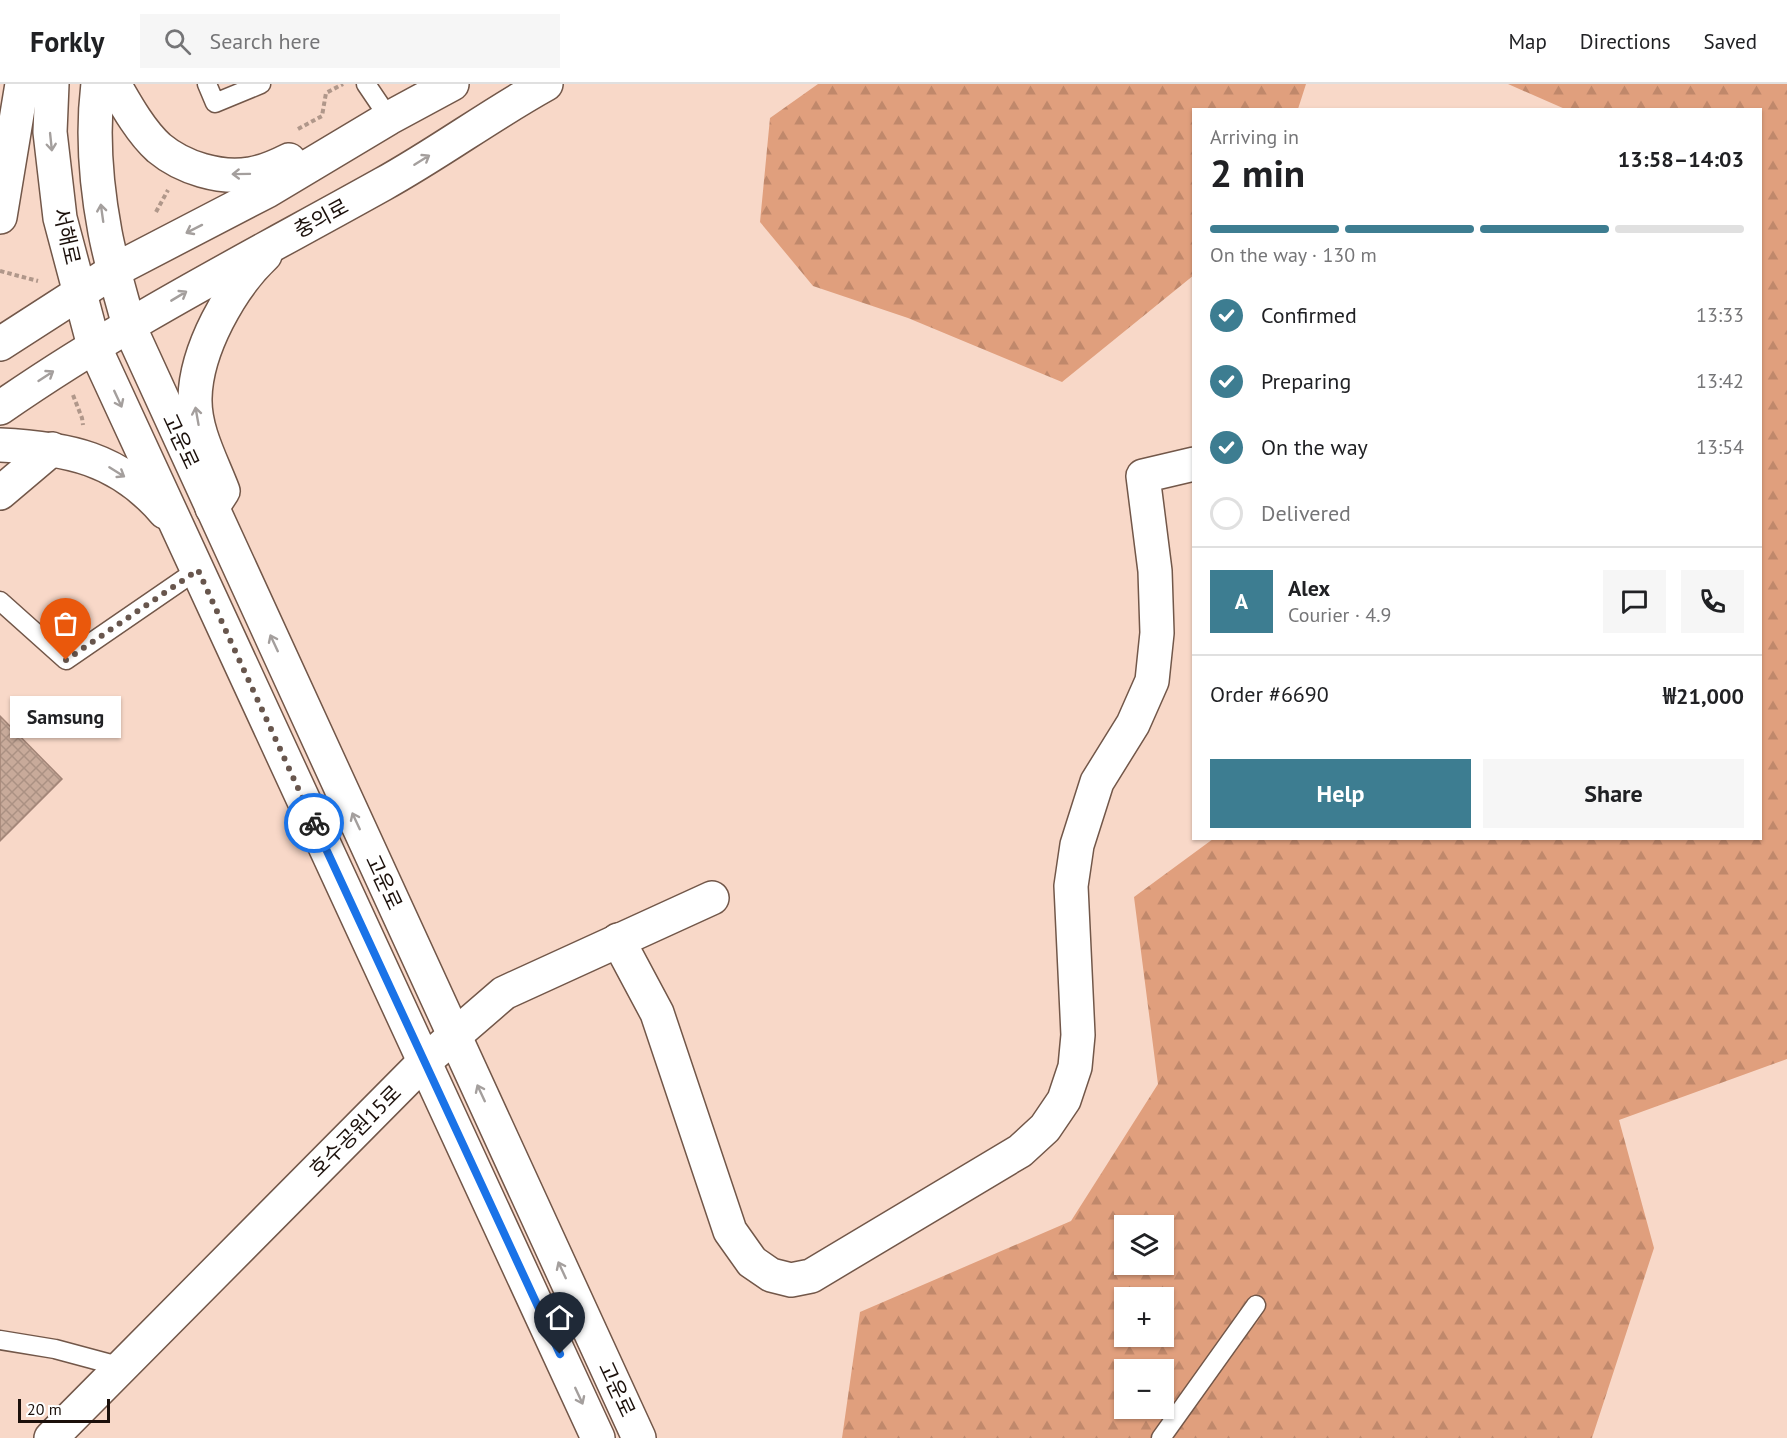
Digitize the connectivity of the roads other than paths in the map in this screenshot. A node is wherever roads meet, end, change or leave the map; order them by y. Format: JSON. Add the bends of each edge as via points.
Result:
{"nodes":[{"id":1,"x":22,"y":84,"type":"edge"},
{"id":2,"x":52,"y":84,"type":"edge"},
{"id":3,"x":98,"y":84,"type":"edge"},
{"id":4,"x":114,"y":84,"type":"edge"},
{"id":5,"x":207,"y":84,"type":"edge"},
{"id":6,"x":261,"y":84,"type":"edge"},
{"id":7,"x":366,"y":84,"type":"edge"},
{"id":8,"x":452,"y":84,"type":"edge"},
{"id":9,"x":546,"y":84,"type":"edge"},
{"id":10,"x":389,"y":118,"type":"junction"},
{"id":11,"x":355,"y":139,"type":"junction"},
{"id":12,"x":386,"y":183,"type":"junction"},
{"id":13,"x":0,"y":217,"type":"edge"},
{"id":14,"x":292,"y":233,"type":"junction"},
{"id":15,"x":115,"y":270,"type":"junction"},
{"id":16,"x":80,"y":293,"type":"junction"},
{"id":17,"x":129,"y":326,"type":"junction"},
{"id":18,"x":0,"y":344,"type":"edge"},
{"id":19,"x":94,"y":346,"type":"junction"},
{"id":20,"x":0,"y":408,"type":"edge"},
{"id":21,"x":0,"y":445,"type":"edge"},
{"id":22,"x":52,"y":449,"type":"junction"},
{"id":23,"x":1192,"y":464,"type":"edge"},
{"id":24,"x":0,"y":493,"type":"edge"},
{"id":25,"x":212,"y":508,"type":"junction"},
{"id":26,"x":177,"y":527,"type":"junction"},
{"id":27,"x":198,"y":570,"type":"junction"},
{"id":28,"x":0,"y":601,"type":"edge"},
{"id":29,"x":712,"y":898,"type":"dead end"},
{"id":30,"x":618,"y":940,"type":"junction"},
{"id":31,"x":454,"y":1036,"type":"junction"},
{"id":32,"x":424,"y":1062,"type":"junction"},
{"id":33,"x":1256,"y":1305,"type":"dead end"},
{"id":34,"x":0,"y":1341,"type":"edge"},
{"id":35,"x":122,"y":1367,"type":"junction"},
{"id":36,"x":51,"y":1438,"type":"edge"},
{"id":37,"x":598,"y":1438,"type":"edge"},
{"id":38,"x":639,"y":1438,"type":"edge"},
{"id":39,"x":1161,"y":1438,"type":"edge"}],
"edges":[{"from":1,"to":13,"type":"main road"},
{"from":2,"to":16,"type":"main road","name":"서해로","one_way":true,"via":[[51,143],[60,218]]},
{"from":15,"to":3,"type":"main road","name":"서해로","one_way":true,"via":[[99,192]]},
{"from":11,"to":4,"type":"main road","one_way":true,"via":[[343,136],[248,175],[210,172],[193,168],[158,147]]},
{"from":5,"to":6,"type":"lane","via":[[215,103]]},
{"from":7,"to":10,"type":"lane"},
{"from":8,"to":10,"type":"main road"},
{"from":12,"to":9,"type":"main road","name":"충의로","one_way":true},
{"from":10,"to":11,"type":"main road"},
{"from":11,"to":12,"type":"main road","via":[[353,169],[369,182]]},
{"from":11,"to":15,"type":"main road","one_way":true,"via":[[267,191]]},
{"from":12,"to":14,"type":"main road","name":"충의로"},
{"from":17,"to":14,"type":"main road","name":"충의로","one_way":true},
{"from":25,"to":14,"type":"main road","one_way":true,"via":[[224,491],[197,417],[195,399],[200,368],[212,334],[241,281]]},
{"from":15,"to":16,"type":"main road"},
{"from":15,"to":17,"type":"main road","name":"서해로"},
{"from":16,"to":18,"type":"main road","name":"서해로"},
{"from":16,"to":19,"type":"main road","name":"고운로"},
{"from":17,"to":19,"type":"main road","name":"충의로"},
{"from":17,"to":25,"type":"main road","name":"고운로"},
{"from":20,"to":19,"type":"main road","one_way":true},
{"from":19,"to":26,"type":"main road","name":"고운로","one_way":true},
{"from":21,"to":22,"type":"main road"},
{"from":22,"to":24,"type":"main road"},
{"from":22,"to":26,"type":"main road","one_way":true,"via":[[108,466],[158,504]]},
{"from":23,"to":30,"type":"main road","via":[[1143,476],[1155,571],[1157,633],[1152,681],[1133,724],[1097,782],[1077,845],[1071,886],[1078,1035],[1075,1067],[1064,1100],[1045,1128],[1020,1151],[811,1276],[791,1280],[771,1275],[752,1262],[730,1231],[657,1013]]},
{"from":25,"to":26,"type":"main road","via":[[188,508]]},
{"from":31,"to":25,"type":"main road","name":"고운로","one_way":true},
{"from":26,"to":27,"type":"main road","name":"고운로"},
{"from":27,"to":28,"type":"lane","via":[[66,660]]},
{"from":27,"to":32,"type":"main road","name":"고운로"},
{"from":29,"to":30,"type":"main road","name":"호수공원15로"},
{"from":30,"to":31,"type":"main road","name":"호수공원15로","via":[[504,993]]},
{"from":31,"to":32,"type":"main road","name":"호수공원15로"},
{"from":38,"to":31,"type":"main road","name":"고운로","one_way":true},
{"from":32,"to":35,"type":"main road","name":"호수공원15로"},
{"from":32,"to":37,"type":"main road","name":"고운로","one_way":true},
{"from":33,"to":39,"type":"lane"},
{"from":34,"to":35,"type":"lane","via":[[55,1349]]},
{"from":35,"to":36,"type":"main road","name":"호수공원15로"}]}
